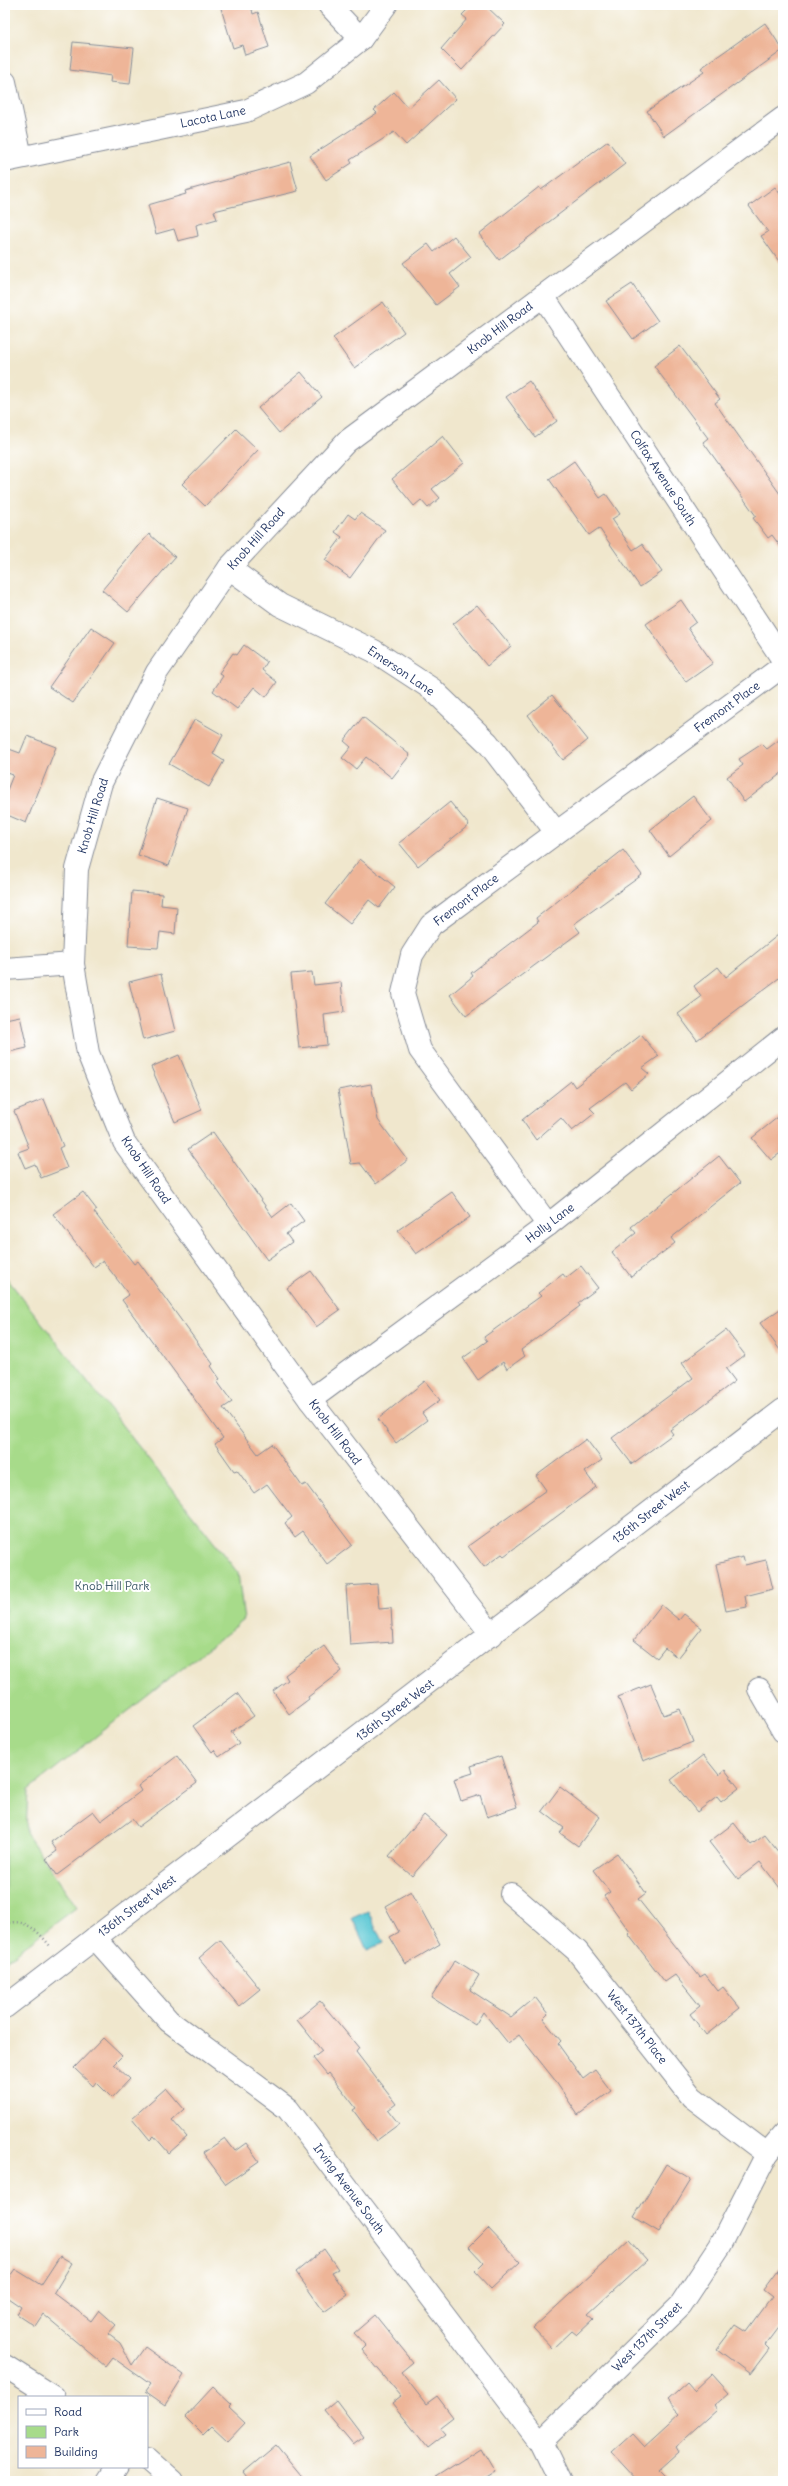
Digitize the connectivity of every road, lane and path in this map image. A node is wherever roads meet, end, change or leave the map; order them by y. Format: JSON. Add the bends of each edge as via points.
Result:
{"nodes":[{"id":1,"x":329,"y":5,"type":"edge"},
{"id":2,"x":386,"y":5,"type":"edge"},
{"id":3,"x":361,"y":39,"type":"junction"},
{"id":4,"x":5,"y":82,"type":"edge"},
{"id":5,"x":783,"y":118,"type":"edge"},
{"id":6,"x":13,"y":159,"type":"edge"},
{"id":7,"x":544,"y":296,"type":"junction"},
{"id":8,"x":229,"y":568,"type":"junction"},
{"id":9,"x":783,"y":660,"type":"edge"},
{"id":10,"x":783,"y":666,"type":"edge"},
{"id":11,"x":556,"y":832,"type":"junction"},
{"id":12,"x":73,"y":964,"type":"junction"},
{"id":13,"x":5,"y":969,"type":"edge"},
{"id":14,"x":783,"y":1038,"type":"edge"},
{"id":15,"x":548,"y":1224,"type":"junction"},
{"id":16,"x":310,"y":1400,"type":"junction"},
{"id":17,"x":783,"y":1410,"type":"edge"},
{"id":18,"x":492,"y":1635,"type":"junction"},
{"id":19,"x":759,"y":1689,"type":"dead end"},
{"id":20,"x":783,"y":1731,"type":"edge"},
{"id":21,"x":511,"y":1894,"type":"dead end"},
{"id":22,"x":5,"y":1924,"type":"edge"},
{"id":23,"x":95,"y":1938,"type":"junction"},
{"id":24,"x":62,"y":1963,"type":"junction"},
{"id":25,"x":5,"y":2007,"type":"edge"},
{"id":26,"x":783,"y":2135,"type":"edge"},
{"id":27,"x":767,"y":2154,"type":"junction"},
{"id":28,"x":5,"y":2366,"type":"edge"},
{"id":29,"x":52,"y":2396,"type":"edge"},
{"id":30,"x":541,"y":2442,"type":"junction"},
{"id":31,"x":148,"y":2460,"type":"edge"},
{"id":32,"x":117,"y":2468,"type":"edge"},
{"id":33,"x":108,"y":2481,"type":"edge"},
{"id":34,"x":172,"y":2481,"type":"edge"},
{"id":35,"x":560,"y":2481,"type":"edge"}],
"edges":[{"from":1,"to":3,"type":"street"},
{"from":2,"to":3,"type":"street","name":"Lacota Lane"},
{"from":3,"to":6,"type":"street","name":"Lacota Lane","via":[[306,83],[246,111]]},
{"from":4,"to":6,"type":"street"},
{"from":5,"to":7,"type":"street","name":"Knob Hill Road"},
{"from":7,"to":8,"type":"street","name":"Knob Hill Road","via":[[346,442]]},
{"from":7,"to":9,"type":"street","name":"Colfax Avenue South"},
{"from":8,"to":11,"type":"street","name":"Emerson Lane","via":[[280,605],[374,651],[432,689],[488,743]]},
{"from":8,"to":12,"type":"street","name":"Knob Hill Road","via":[[157,672],[101,783],[78,869]]},
{"from":10,"to":11,"type":"street","name":"Fremont Place"},
{"from":11,"to":15,"type":"street","name":"Fremont Place","via":[[431,926],[412,956],[403,993],[420,1050]]},
{"from":12,"to":13,"type":"street"},
{"from":12,"to":16,"type":"street","name":"Knob Hill Road","via":[[88,1053],[124,1142]]},
{"from":14,"to":15,"type":"street","name":"Holly Lane"},
{"from":15,"to":16,"type":"street","name":"Holly Lane"},
{"from":16,"to":18,"type":"street","name":"Knob Hill Road"},
{"from":17,"to":18,"type":"street","name":"136th Street West"},
{"from":18,"to":23,"type":"street","name":"136th Street West"},
{"from":19,"to":20,"type":"street"},
{"from":21,"to":27,"type":"street","name":"West 137th Place","via":[[576,1951],[692,2097]]},
{"from":22,"to":24,"type":"path","via":[[26,1924],[38,1931]]},
{"from":23,"to":24,"type":"street","name":"136th Street West"},
{"from":23,"to":30,"type":"street","name":"Irving Avenue South","via":[[169,2020],[288,2108]]},
{"from":24,"to":25,"type":"street","name":"136th Street West"},
{"from":26,"to":27,"type":"street","name":"West 137th Street"},
{"from":27,"to":30,"type":"street","name":"West 137th Street","via":[[720,2246],[681,2305]]},
{"from":28,"to":29,"type":"street"},
{"from":30,"to":35,"type":"street","name":"Irving Avenue South"},
{"from":31,"to":34,"type":"street"},
{"from":32,"to":33,"type":"street"}]}
